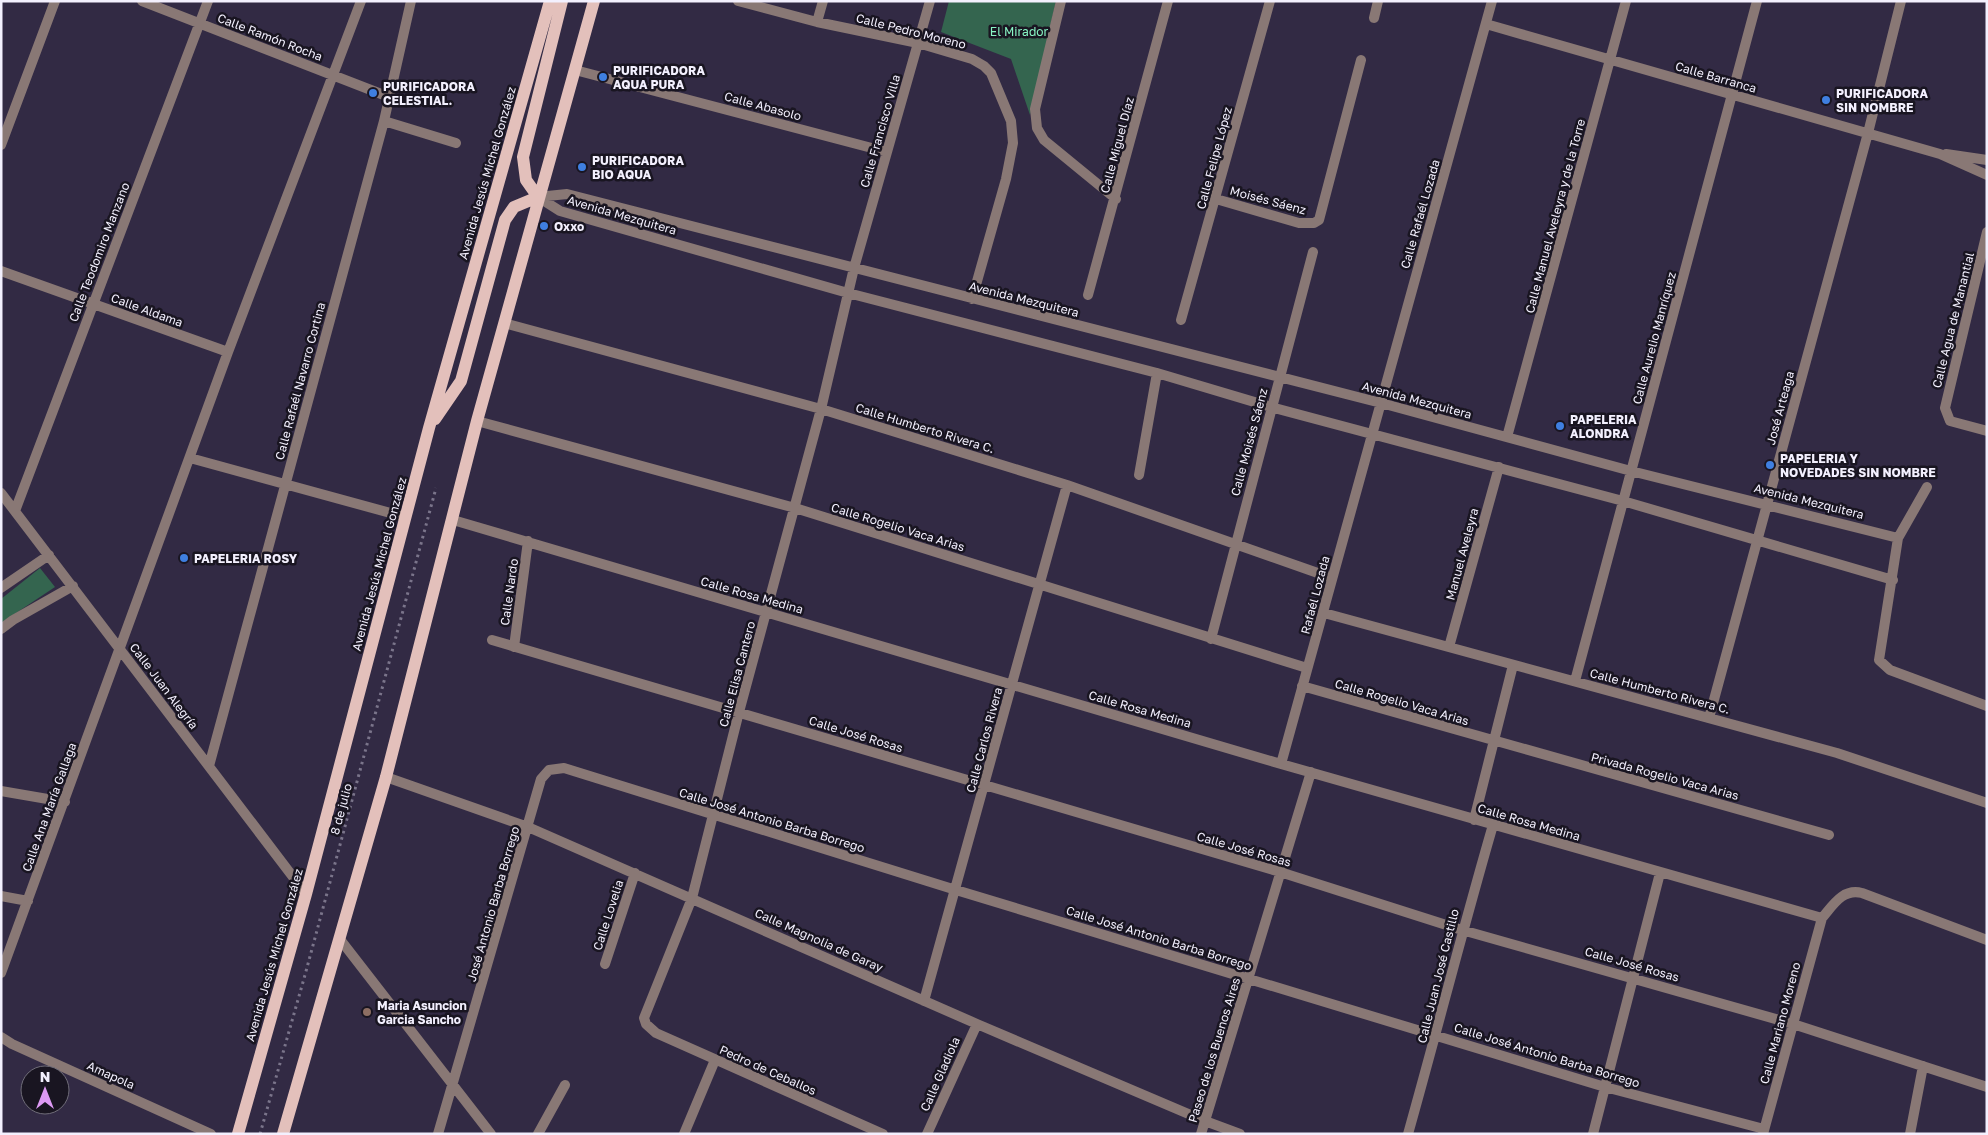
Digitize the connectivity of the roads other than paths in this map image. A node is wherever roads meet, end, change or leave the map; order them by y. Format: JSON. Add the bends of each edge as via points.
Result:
{"nodes":[{"id":1,"x":55,"y":1,"type":"edge"},
{"id":2,"x":142,"y":1,"type":"edge"},
{"id":3,"x":208,"y":1,"type":"edge"},
{"id":4,"x":361,"y":1,"type":"edge"},
{"id":5,"x":412,"y":1,"type":"edge"},
{"id":6,"x":550,"y":1,"type":"edge"},
{"id":7,"x":562,"y":1,"type":"edge"},
{"id":8,"x":594,"y":1,"type":"edge"},
{"id":9,"x":738,"y":1,"type":"edge"},
{"id":10,"x":823,"y":1,"type":"edge"},
{"id":11,"x":930,"y":1,"type":"edge"},
{"id":12,"x":1061,"y":1,"type":"edge"},
{"id":13,"x":1168,"y":1,"type":"edge"},
{"id":14,"x":1270,"y":1,"type":"edge"},
{"id":15,"x":1378,"y":1,"type":"edge"},
{"id":16,"x":1492,"y":1,"type":"edge"},
{"id":17,"x":1626,"y":1,"type":"edge"},
{"id":18,"x":1756,"y":1,"type":"edge"},
{"id":19,"x":1901,"y":1,"type":"edge"},
{"id":20,"x":1374,"y":18,"type":"dead end"},
{"id":21,"x":817,"y":22,"type":"junction"},
{"id":22,"x":199,"y":24,"type":"junction"},
{"id":23,"x":1486,"y":24,"type":"junction"},
{"id":24,"x":918,"y":43,"type":"junction"},
{"id":25,"x":1361,"y":60,"type":"dead end"},
{"id":26,"x":1611,"y":60,"type":"junction"},
{"id":27,"x":575,"y":70,"type":"junction"},
{"id":28,"x":334,"y":75,"type":"junction"},
{"id":29,"x":1732,"y":95,"type":"junction"},
{"id":30,"x":389,"y":97,"type":"junction"},
{"id":31,"x":384,"y":121,"type":"junction"},
{"id":32,"x":1868,"y":133,"type":"junction"},
{"id":33,"x":456,"y":143,"type":"dead end"},
{"id":34,"x":1,"y":145,"type":"edge"},
{"id":35,"x":887,"y":152,"type":"junction"},
{"id":36,"x":1940,"y":154,"type":"junction"},
{"id":37,"x":1987,"y":160,"type":"edge"},
{"id":38,"x":1987,"y":175,"type":"edge"},
{"id":39,"x":538,"y":197,"type":"junction"},
{"id":40,"x":1116,"y":198,"type":"junction"},
{"id":41,"x":1216,"y":199,"type":"junction"},
{"id":42,"x":1987,"y":232,"type":"edge"},
{"id":43,"x":1313,"y":252,"type":"dead end"},
{"id":44,"x":854,"y":268,"type":"junction"},
{"id":45,"x":1,"y":271,"type":"edge"},
{"id":46,"x":848,"y":293,"type":"junction"},
{"id":47,"x":1088,"y":295,"type":"dead end"},
{"id":48,"x":972,"y":299,"type":"junction"},
{"id":49,"x":93,"y":304,"type":"junction"},
{"id":50,"x":1181,"y":320,"type":"dead end"},
{"id":51,"x":504,"y":323,"type":"junction"},
{"id":52,"x":228,"y":352,"type":"junction"},
{"id":53,"x":1157,"y":373,"type":"junction"},
{"id":54,"x":1279,"y":377,"type":"junction"},
{"id":55,"x":1381,"y":403,"type":"junction"},
{"id":56,"x":1271,"y":407,"type":"junction"},
{"id":57,"x":821,"y":409,"type":"junction"},
{"id":58,"x":477,"y":422,"type":"junction"},
{"id":59,"x":429,"y":428,"type":"junction"},
{"id":60,"x":1987,"y":431,"type":"edge"},
{"id":61,"x":1373,"y":434,"type":"junction"},
{"id":62,"x":1507,"y":437,"type":"junction"},
{"id":63,"x":190,"y":458,"type":"junction"},
{"id":64,"x":1499,"y":467,"type":"junction"},
{"id":65,"x":1631,"y":471,"type":"junction"},
{"id":66,"x":1138,"y":475,"type":"dead end"},
{"id":67,"x":285,"y":484,"type":"junction"},
{"id":68,"x":1068,"y":485,"type":"junction"},
{"id":69,"x":1927,"y":487,"type":"dead end"},
{"id":70,"x":1,"y":493,"type":"edge"},
{"id":71,"x":1623,"y":501,"type":"junction"},
{"id":72,"x":1767,"y":504,"type":"junction"},
{"id":73,"x":794,"y":508,"type":"junction"},
{"id":74,"x":15,"y":511,"type":"junction"},
{"id":75,"x":405,"y":517,"type":"junction"},
{"id":76,"x":453,"y":520,"type":"junction"},
{"id":77,"x":1898,"y":538,"type":"junction"},
{"id":78,"x":528,"y":541,"type":"junction"},
{"id":79,"x":1757,"y":541,"type":"junction"},
{"id":80,"x":1236,"y":543,"type":"junction"},
{"id":81,"x":49,"y":555,"type":"junction"},
{"id":82,"x":1332,"y":578,"type":"junction"},
{"id":83,"x":1893,"y":580,"type":"junction"},
{"id":84,"x":1040,"y":585,"type":"junction"},
{"id":85,"x":73,"y":586,"type":"junction"},
{"id":86,"x":1,"y":588,"type":"edge"},
{"id":87,"x":766,"y":612,"type":"junction"},
{"id":88,"x":1324,"y":613,"type":"junction"},
{"id":89,"x":1,"y":629,"type":"edge"},
{"id":90,"x":1211,"y":639,"type":"junction"},
{"id":91,"x":492,"y":640,"type":"dead end"},
{"id":92,"x":514,"y":647,"type":"junction"},
{"id":93,"x":1449,"y":647,"type":"junction"},
{"id":94,"x":121,"y":650,"type":"junction"},
{"id":95,"x":1514,"y":665,"type":"junction"},
{"id":96,"x":1308,"y":668,"type":"junction"},
{"id":97,"x":1575,"y":682,"type":"junction"},
{"id":98,"x":1012,"y":685,"type":"junction"},
{"id":99,"x":1302,"y":686,"type":"junction"},
{"id":100,"x":1987,"y":706,"type":"edge"},
{"id":101,"x":739,"y":712,"type":"junction"},
{"id":102,"x":1709,"y":718,"type":"junction"},
{"id":103,"x":1494,"y":742,"type":"junction"},
{"id":104,"x":1281,"y":764,"type":"junction"},
{"id":105,"x":208,"y":766,"type":"junction"},
{"id":106,"x":550,"y":770,"type":"joint"},
{"id":107,"x":1310,"y":772,"type":"junction"},
{"id":108,"x":386,"y":777,"type":"junction"},
{"id":109,"x":984,"y":786,"type":"junction"},
{"id":110,"x":1,"y":791,"type":"edge"},
{"id":111,"x":65,"y":802,"type":"junction"},
{"id":112,"x":1987,"y":802,"type":"edge"},
{"id":113,"x":712,"y":814,"type":"junction"},
{"id":114,"x":1474,"y":820,"type":"junction"},
{"id":115,"x":1493,"y":825,"type":"junction"},
{"id":116,"x":528,"y":826,"type":"junction"},
{"id":117,"x":1829,"y":834,"type":"dead end"},
{"id":118,"x":1280,"y":872,"type":"junction"},
{"id":119,"x":635,"y":873,"type":"junction"},
{"id":120,"x":1660,"y":873,"type":"junction"},
{"id":121,"x":956,"y":890,"type":"junction"},
{"id":122,"x":306,"y":894,"type":"junction"},
{"id":123,"x":1,"y":896,"type":"edge"},
{"id":124,"x":692,"y":898,"type":"junction"},
{"id":125,"x":28,"y":901,"type":"junction"},
{"id":126,"x":1822,"y":918,"type":"junction"},
{"id":127,"x":1462,"y":930,"type":"junction"},
{"id":128,"x":339,"y":938,"type":"junction"},
{"id":129,"x":1987,"y":940,"type":"edge"},
{"id":130,"x":605,"y":964,"type":"dead end"},
{"id":131,"x":1,"y":973,"type":"edge"},
{"id":132,"x":1249,"y":978,"type":"junction"},
{"id":133,"x":1633,"y":978,"type":"junction"},
{"id":134,"x":924,"y":1001,"type":"junction"},
{"id":135,"x":646,"y":1024,"type":"joint"},
{"id":136,"x":977,"y":1024,"type":"junction"},
{"id":137,"x":1793,"y":1024,"type":"junction"},
{"id":138,"x":1436,"y":1035,"type":"junction"},
{"id":139,"x":1,"y":1037,"type":"edge"},
{"id":140,"x":715,"y":1060,"type":"junction"},
{"id":141,"x":1923,"y":1066,"type":"junction"},
{"id":142,"x":564,"y":1085,"type":"dead end"},
{"id":143,"x":454,"y":1087,"type":"junction"},
{"id":144,"x":1606,"y":1087,"type":"junction"},
{"id":145,"x":1987,"y":1087,"type":"edge"},
{"id":146,"x":1206,"y":1121,"type":"junction"},
{"id":147,"x":1763,"y":1131,"type":"edge"},
{"id":148,"x":211,"y":1134,"type":"edge"},
{"id":149,"x":238,"y":1134,"type":"edge"},
{"id":150,"x":283,"y":1134,"type":"edge"},
{"id":151,"x":438,"y":1134,"type":"edge"},
{"id":152,"x":491,"y":1134,"type":"edge"},
{"id":153,"x":538,"y":1134,"type":"edge"},
{"id":154,"x":684,"y":1134,"type":"edge"},
{"id":155,"x":883,"y":1134,"type":"edge"},
{"id":156,"x":927,"y":1134,"type":"edge"},
{"id":157,"x":1201,"y":1134,"type":"edge"},
{"id":158,"x":1240,"y":1134,"type":"edge"},
{"id":159,"x":1408,"y":1134,"type":"edge"},
{"id":160,"x":1593,"y":1134,"type":"edge"},
{"id":161,"x":1910,"y":1134,"type":"edge"}],
"edges":[{"from":1,"to":34,"type":"street"},
{"from":2,"to":22,"type":"street","name":"Calle Ramón Rocha"},
{"from":3,"to":22,"type":"street","name":"Calle Teodomiro Manzano"},
{"from":4,"to":28,"type":"street"},
{"from":5,"to":30,"type":"street","name":"Calle Rafaél Navarro Cortina"},
{"from":6,"to":59,"type":"main road","name":"Avenida Jesús Michel González"},
{"from":7,"to":39,"type":"main road","via":[[523,157],[526,180]]},
{"from":8,"to":27,"type":"main road"},
{"from":9,"to":21,"type":"street","name":"Calle Pedro Moreno"},
{"from":10,"to":21,"type":"street"},
{"from":11,"to":24,"type":"street","name":"Calle Francisco Villa"},
{"from":12,"to":40,"type":"street","via":[[1035,109],[1037,128],[1044,140]]},
{"from":13,"to":40,"type":"street","name":"Calle Miguel Díaz"},
{"from":14,"to":41,"type":"street","name":"Calle Felipe López"},
{"from":15,"to":20,"type":"street"},
{"from":16,"to":23,"type":"street","name":"Calle Rafaél Lozada"},
{"from":17,"to":26,"type":"street","name":"Calle Manuel Aveleyra y de la Torre"},
{"from":18,"to":29,"type":"street","name":"Calle Aurelio Manríquez"},
{"from":19,"to":32,"type":"street","name":"José Arteaga"},
{"from":21,"to":24,"type":"street","name":"Calle Pedro Moreno"},
{"from":22,"to":28,"type":"street","name":"Calle Ramón Rocha"},
{"from":22,"to":49,"type":"street","name":"Calle Teodomiro Manzano"},
{"from":23,"to":26,"type":"street","name":"Calle Barranca"},
{"from":23,"to":55,"type":"street","name":"Calle Rafaél Lozada"},
{"from":24,"to":35,"type":"street","name":"Calle Francisco Villa"},
{"from":24,"to":48,"type":"street","name":"Calle Pedro Moreno","via":[[972,59],[984,66],[997,84],[1011,121],[1013,144],[1006,179]]},
{"from":25,"to":41,"type":"street","name":"Moisés Sáenz","via":[[1322,214],[1314,223],[1299,223]]},
{"from":26,"to":29,"type":"street","name":"Calle Barranca"},
{"from":26,"to":62,"type":"street","name":"Calle Manuel Aveleyra y de la Torre"},
{"from":27,"to":35,"type":"street","name":"Calle Abasolo"},
{"from":27,"to":39,"type":"main road"},
{"from":28,"to":30,"type":"street","name":"Calle Ramón Rocha"},
{"from":28,"to":52,"type":"street"},
{"from":29,"to":32,"type":"street","name":"Calle Barranca"},
{"from":29,"to":65,"type":"street","name":"Calle Aurelio Manríquez"},
{"from":30,"to":31,"type":"street","name":"Calle Rafaél Navarro Cortina"},
{"from":31,"to":33,"type":"street"},
{"from":31,"to":67,"type":"street","name":"Calle Rafaél Navarro Cortina"},
{"from":32,"to":36,"type":"street","name":"Calle Barranca"},
{"from":32,"to":72,"type":"street","name":"José Arteaga"},
{"from":35,"to":44,"type":"street","name":"Calle Francisco Villa"},
{"from":36,"to":37,"type":"street","name":"Calle Barranca"},
{"from":36,"to":38,"type":"street","name":"Calle Barranca"},
{"from":39,"to":44,"type":"street","name":"Avenida Mezquitera","via":[[567,194]]},
{"from":39,"to":46,"type":"street","name":"Avenida Mezquitera","via":[[560,211]]},
{"from":39,"to":51,"type":"main road"},
{"from":39,"to":59,"type":"main road","via":[[514,207],[505,220],[461,381]]},
{"from":40,"to":47,"type":"street","name":"Calle Miguel Díaz"},
{"from":41,"to":50,"type":"street","name":"Calle Felipe López"},
{"from":42,"to":60,"type":"street","name":"Calle Agua de Manantial","via":[[1946,401],[1946,415],[1950,421]]},
{"from":43,"to":54,"type":"street","name":"Calle Moisés Sáenz"},
{"from":44,"to":46,"type":"street","name":"Calle Elisa Cantero"},
{"from":44,"to":48,"type":"street","name":"Avenida Mezquitera"},
{"from":45,"to":49,"type":"street","name":"Calle Aldama"},
{"from":46,"to":53,"type":"street","name":"Avenida Mezquitera"},
{"from":46,"to":57,"type":"street","name":"Calle Elisa Cantero"},
{"from":48,"to":54,"type":"street","name":"Avenida Mezquitera"},
{"from":49,"to":52,"type":"street","name":"Calle Aldama"},
{"from":49,"to":74,"type":"street","name":"Calle Teodomiro Manzano"},
{"from":51,"to":57,"type":"street","name":"Calle Humberto Rivera C."},
{"from":51,"to":58,"type":"main road"},
{"from":52,"to":63,"type":"street"},
{"from":53,"to":56,"type":"street","name":"Avenida Mezquitera"},
{"from":53,"to":66,"type":"street"},
{"from":54,"to":55,"type":"street","name":"Avenida Mezquitera"},
{"from":54,"to":56,"type":"street","name":"Calle Moisés Sáenz"},
{"from":55,"to":61,"type":"street","name":"Calle Rafaél Lozada"},
{"from":55,"to":62,"type":"street","name":"Avenida Mezquitera"},
{"from":56,"to":61,"type":"street","name":"Avenida Mezquitera"},
{"from":56,"to":80,"type":"street","name":"Calle Moisés Sáenz"},
{"from":57,"to":68,"type":"street","name":"Calle Humberto Rivera C."},
{"from":57,"to":73,"type":"street","name":"Calle Elisa Cantero"},
{"from":58,"to":73,"type":"street","name":"Calle Rogelio Vaca Arias"},
{"from":58,"to":76,"type":"main road"},
{"from":59,"to":75,"type":"main road","name":"Avenida Jesús Michel González"},
{"from":61,"to":64,"type":"street","name":"Avenida Mezquitera"},
{"from":61,"to":82,"type":"street","name":"Rafaél Lozada"},
{"from":62,"to":65,"type":"street","name":"Avenida Mezquitera"},
{"from":63,"to":67,"type":"street"},
{"from":63,"to":94,"type":"street"},
{"from":64,"to":71,"type":"street","name":"Avenida Mezquitera"},
{"from":64,"to":93,"type":"street","name":"Manuel Aveleyra"},
{"from":65,"to":71,"type":"street","name":"Calle Aurelio Manríquez"},
{"from":65,"to":72,"type":"street","name":"Avenida Mezquitera"},
{"from":67,"to":75,"type":"street"},
{"from":67,"to":105,"type":"street","name":"Calle Rafaél Navarro Cortina"},
{"from":68,"to":80,"type":"street","name":"Calle Humberto Rivera C."},
{"from":68,"to":84,"type":"street","name":"Calle Carlos Rivera"},
{"from":69,"to":77,"type":"street"},
{"from":70,"to":74,"type":"street","name":"Calle Juan Alegría"},
{"from":71,"to":79,"type":"street","name":"Avenida Mezquitera"},
{"from":71,"to":97,"type":"street","name":"Calle Aurelio Manríquez"},
{"from":72,"to":77,"type":"street","name":"Avenida Mezquitera"},
{"from":72,"to":79,"type":"street","name":"José Arteaga"},
{"from":73,"to":84,"type":"street","name":"Calle Rogelio Vaca Arias"},
{"from":73,"to":87,"type":"street","name":"Calle Elisa Cantero"},
{"from":74,"to":81,"type":"street","name":"Calle Juan Alegría"},
{"from":75,"to":122,"type":"main road","name":"Avenida Jesús Michel González"},
{"from":76,"to":78,"type":"street","name":"Calle Rosa Medina"},
{"from":76,"to":108,"type":"main road"},
{"from":77,"to":83,"type":"street"},
{"from":78,"to":87,"type":"street","name":"Calle Rosa Medina"},
{"from":78,"to":92,"type":"street","name":"Calle Nardo"},
{"from":79,"to":83,"type":"street","name":"Avenida Mezquitera"},
{"from":79,"to":102,"type":"street","name":"José Arteaga"},
{"from":80,"to":82,"type":"street","name":"Calle Humberto Rivera C."},
{"from":80,"to":90,"type":"street","name":"Calle Moisés Sáenz"},
{"from":81,"to":85,"type":"street","name":"Calle Juan Alegría"},
{"from":81,"to":86,"type":"street"},
{"from":82,"to":88,"type":"street","name":"Rafaél Lozada"},
{"from":83,"to":100,"type":"street","via":[[1880,663],[1890,670]]},
{"from":84,"to":90,"type":"street","name":"Calle Rogelio Vaca Arias"},
{"from":84,"to":98,"type":"street","name":"Calle Carlos Rivera"},
{"from":85,"to":89,"type":"street"},
{"from":85,"to":94,"type":"street","name":"Calle Juan Alegría"},
{"from":87,"to":98,"type":"street","name":"Calle Rosa Medina"},
{"from":87,"to":101,"type":"street","name":"Calle Elisa Cantero"},
{"from":88,"to":93,"type":"street","name":"Calle Humberto Rivera C."},
{"from":88,"to":96,"type":"street","name":"Rafaél Lozada"},
{"from":90,"to":96,"type":"street","name":"Calle Rogelio Vaca Arias"},
{"from":91,"to":92,"type":"street","name":"Calle José Rosas"},
{"from":92,"to":101,"type":"street","name":"Calle José Rosas"},
{"from":93,"to":95,"type":"street","name":"Calle Humberto Rivera C."},
{"from":94,"to":105,"type":"street","name":"Calle Juan Alegría"},
{"from":94,"to":111,"type":"street","name":"Calle Ana María Gallaga"},
{"from":95,"to":97,"type":"street","name":"Calle Humberto Rivera C."},
{"from":95,"to":103,"type":"street"},
{"from":96,"to":99,"type":"street","name":"Rafaél Lozada"},
{"from":97,"to":102,"type":"street","name":"Calle Humberto Rivera C."},
{"from":98,"to":104,"type":"street","name":"Calle Rosa Medina"},
{"from":98,"to":109,"type":"street","name":"Calle Carlos Rivera"},
{"from":99,"to":103,"type":"street","name":"Calle Rogelio Vaca Arias"},
{"from":99,"to":104,"type":"street","name":"Rafaél Lozada"},
{"from":101,"to":109,"type":"street","name":"Calle José Rosas"},
{"from":101,"to":113,"type":"street","name":"Calle Elisa Cantero"},
{"from":102,"to":112,"type":"street","name":"Calle Humberto Rivera C.","via":[[1837,752]]},
{"from":103,"to":114,"type":"street"},
{"from":103,"to":117,"type":"street","name":"Privada Rogelio Vaca Arias"},
{"from":104,"to":107,"type":"street","name":"Calle Rosa Medina"},
{"from":105,"to":122,"type":"street","name":"Calle Juan Alegría"},
{"from":106,"to":113,"type":"street","name":"Calle José Antonio Barba Borrego","via":[[564,768]]},
{"from":106,"to":116,"type":"street","name":"José Antonio Barba Borrego","via":[[541,779]]},
{"from":107,"to":114,"type":"street","name":"Calle Rosa Medina"},
{"from":107,"to":118,"type":"street","name":"Paseo de los Buenos Aires"},
{"from":108,"to":116,"type":"street","name":"Calle Magnolia de Garay"},
{"from":108,"to":128,"type":"main road"},
{"from":109,"to":118,"type":"street","name":"Calle José Rosas"},
{"from":109,"to":121,"type":"street","name":"Calle Carlos Rivera"},
{"from":110,"to":111,"type":"street"},
{"from":111,"to":125,"type":"street","name":"Calle Ana María Gallaga"},
{"from":113,"to":121,"type":"street","name":"Calle José Antonio Barba Borrego"},
{"from":113,"to":124,"type":"street","name":"Calle Elisa Cantero"},
{"from":114,"to":115,"type":"street","name":"Calle Rosa Medina"},
{"from":115,"to":120,"type":"street","name":"Calle Rosa Medina"},
{"from":115,"to":127,"type":"street","name":"Calle Juan José Castillo"},
{"from":116,"to":119,"type":"street","name":"Calle Magnolia de Garay"},
{"from":116,"to":143,"type":"street","name":"José Antonio Barba Borrego"},
{"from":118,"to":127,"type":"street","name":"Calle José Rosas"},
{"from":118,"to":132,"type":"street","name":"Paseo de los Buenos Aires"},
{"from":119,"to":124,"type":"street","name":"Calle Magnolia de Garay"},
{"from":119,"to":130,"type":"street","name":"Calle Lovelia"},
{"from":120,"to":126,"type":"street","name":"Calle Rosa Medina"},
{"from":120,"to":133,"type":"street"},
{"from":121,"to":132,"type":"street","name":"Calle José Antonio Barba Borrego"},
{"from":121,"to":134,"type":"street","name":"Calle Carlos Rivera"},
{"from":122,"to":149,"type":"main road","name":"Avenida Jesús Michel González"},
{"from":123,"to":125,"type":"street"},
{"from":124,"to":134,"type":"street","name":"Calle Magnolia de Garay"},
{"from":124,"to":135,"type":"street","name":"Calle Elisa Cantero","via":[[645,1012]]},
{"from":125,"to":131,"type":"street","name":"Calle Ana María Gallaga"},
{"from":126,"to":129,"type":"street","via":[[1842,896],[1857,891]]},
{"from":126,"to":137,"type":"street","name":"Calle Mariano Moreno"},
{"from":127,"to":133,"type":"street","name":"Calle José Rosas"},
{"from":127,"to":138,"type":"street","name":"Calle Juan José Castillo"},
{"from":128,"to":143,"type":"street"},
{"from":128,"to":150,"type":"main road"},
{"from":132,"to":138,"type":"street","name":"Calle José Antonio Barba Borrego"},
{"from":132,"to":146,"type":"street","name":"Paseo de los Buenos Aires"},
{"from":133,"to":137,"type":"street","name":"Calle José Rosas"},
{"from":133,"to":144,"type":"street"},
{"from":134,"to":136,"type":"street","name":"Calle Magnolia de Garay"},
{"from":135,"to":140,"type":"street","name":"Pedro de Ceballos","via":[[656,1034]]},
{"from":136,"to":146,"type":"street","name":"Calle Magnolia de Garay"},
{"from":136,"to":156,"type":"street","name":"Calle Gladiola"},
{"from":137,"to":141,"type":"street","name":"Calle José Rosas"},
{"from":137,"to":147,"type":"street","name":"Calle Mariano Moreno"},
{"from":138,"to":144,"type":"street","name":"Calle José Antonio Barba Borrego"},
{"from":138,"to":159,"type":"street","name":"Calle Juan José Castillo"},
{"from":139,"to":148,"type":"street","name":"Amapola"},
{"from":140,"to":154,"type":"street"},
{"from":140,"to":155,"type":"street","name":"Pedro de Ceballos"},
{"from":141,"to":145,"type":"street","name":"Calle José Rosas"},
{"from":141,"to":161,"type":"street"},
{"from":142,"to":153,"type":"street"},
{"from":143,"to":151,"type":"street","name":"José Antonio Barba Borrego"},
{"from":143,"to":152,"type":"street"},
{"from":144,"to":147,"type":"street","name":"Calle José Antonio Barba Borrego"},
{"from":144,"to":160,"type":"street"},
{"from":146,"to":157,"type":"street","name":"Paseo de los Buenos Aires"},
{"from":146,"to":158,"type":"street","name":"Calle Magnolia de Garay"}]}
